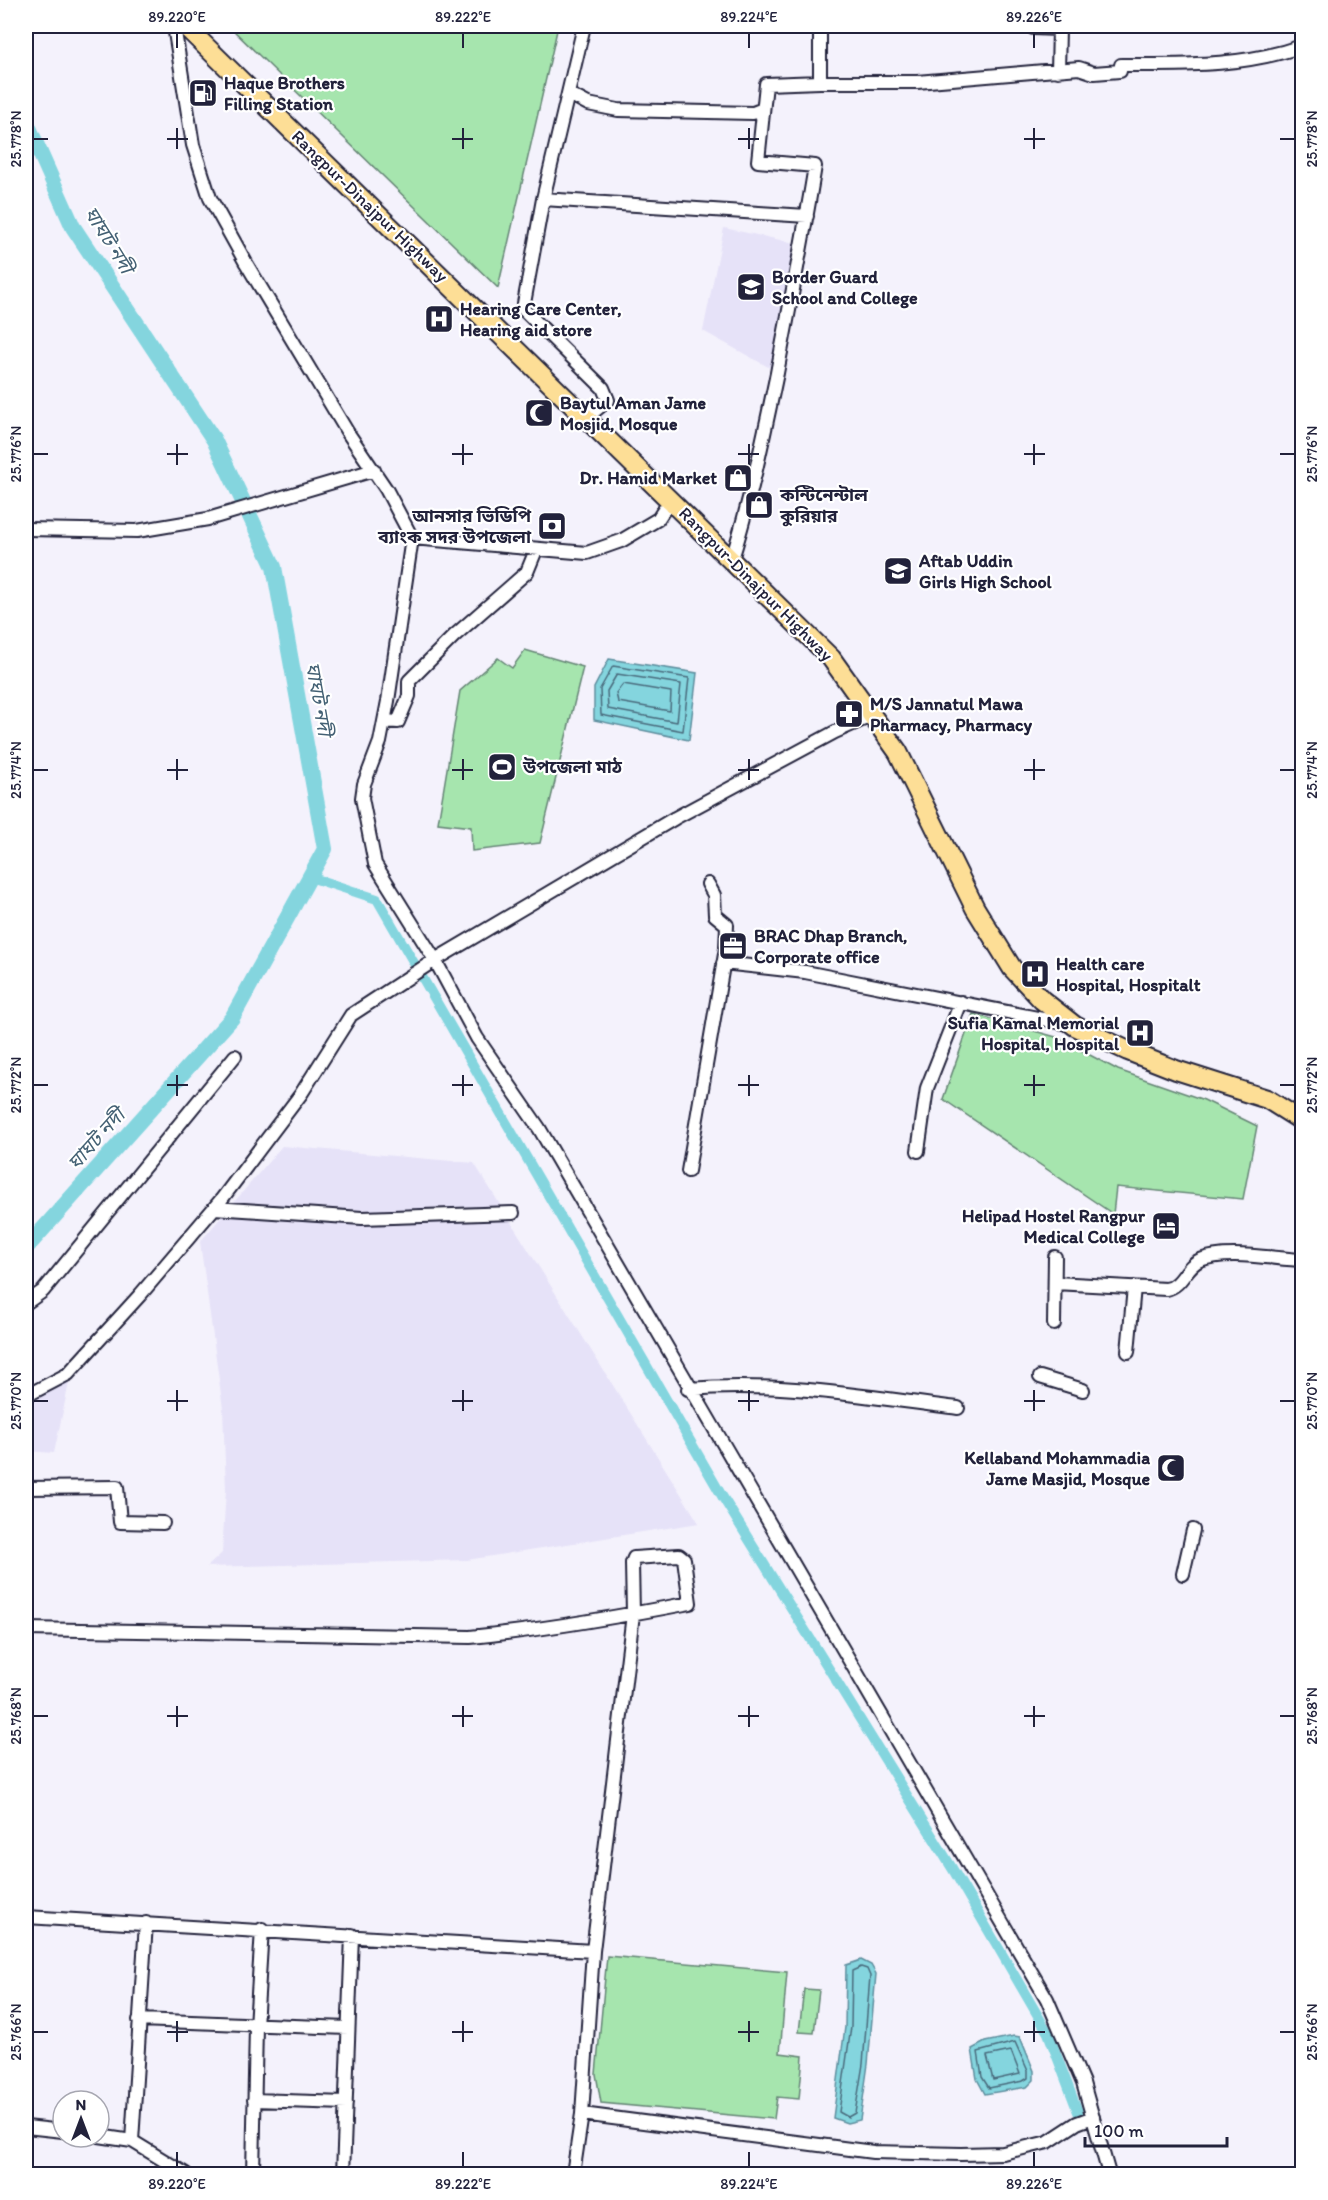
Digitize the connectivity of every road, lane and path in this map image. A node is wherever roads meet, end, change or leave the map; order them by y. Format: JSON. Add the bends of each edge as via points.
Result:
{"nodes":[{"id":1,"x":174,"y":26,"type":"edge"},
{"id":2,"x":185,"y":26,"type":"edge"},
{"id":3,"x":584,"y":26,"type":"edge"},
{"id":4,"x":820,"y":26,"type":"edge"},
{"id":5,"x":1033,"y":26,"type":"edge"},
{"id":6,"x":1302,"y":46,"type":"edge"},
{"id":7,"x":1058,"y":71,"type":"junction"},
{"id":8,"x":820,"y":82,"type":"junction"},
{"id":9,"x":569,"y":94,"type":"junction"},
{"id":10,"x":763,"y":109,"type":"junction"},
{"id":11,"x":543,"y":199,"type":"junction"},
{"id":12,"x":807,"y":216,"type":"junction"},
{"id":13,"x":587,"y":417,"type":"junction"},
{"id":14,"x":374,"y":470,"type":"junction"},
{"id":15,"x":671,"y":499,"type":"junction"},
{"id":16,"x":26,"y":529,"type":"edge"},
{"id":17,"x":412,"y":538,"type":"junction"},
{"id":18,"x":536,"y":550,"type":"junction"},
{"id":19,"x":732,"y":559,"type":"junction"},
{"id":20,"x":873,"y":715,"type":"junction"},
{"id":21,"x":384,"y":721,"type":"junction"},
{"id":22,"x":708,"y":884,"type":"dead end"},
{"id":23,"x":432,"y":962,"type":"junction"},
{"id":24,"x":723,"y":963,"type":"junction"},
{"id":25,"x":961,"y":1002,"type":"junction"},
{"id":26,"x":1076,"y":1026,"type":"junction"},
{"id":27,"x":235,"y":1056,"type":"dead end"},
{"id":28,"x":1302,"y":1121,"type":"edge"},
{"id":29,"x":918,"y":1151,"type":"dead end"},
{"id":30,"x":688,"y":1171,"type":"dead end"},
{"id":31,"x":214,"y":1208,"type":"junction"},
{"id":32,"x":513,"y":1213,"type":"dead end"},
{"id":33,"x":1055,"y":1257,"type":"dead end"},
{"id":34,"x":1302,"y":1260,"type":"edge"},
{"id":35,"x":1055,"y":1283,"type":"junction"},
{"id":36,"x":1134,"y":1287,"type":"junction"},
{"id":37,"x":26,"y":1303,"type":"edge"},
{"id":38,"x":1054,"y":1324,"type":"dead end"},
{"id":39,"x":1128,"y":1352,"type":"dead end"},
{"id":40,"x":1040,"y":1377,"type":"dead end"},
{"id":41,"x":688,"y":1389,"type":"junction"},
{"id":42,"x":1083,"y":1390,"type":"dead end"},
{"id":43,"x":26,"y":1396,"type":"edge"},
{"id":44,"x":958,"y":1408,"type":"dead end"},
{"id":45,"x":26,"y":1488,"type":"edge"},
{"id":46,"x":163,"y":1523,"type":"dead end"},
{"id":47,"x":1193,"y":1530,"type":"dead end"},
{"id":48,"x":1183,"y":1574,"type":"dead end"},
{"id":49,"x":633,"y":1614,"type":"junction"},
{"id":50,"x":26,"y":1629,"type":"edge"},
{"id":51,"x":26,"y":1917,"type":"edge"},
{"id":52,"x":146,"y":1923,"type":"junction"},
{"id":53,"x":262,"y":1929,"type":"junction"},
{"id":54,"x":352,"y":1935,"type":"junction"},
{"id":55,"x":593,"y":1951,"type":"junction"},
{"id":56,"x":139,"y":2020,"type":"junction"},
{"id":57,"x":256,"y":2025,"type":"junction"},
{"id":58,"x":348,"y":2028,"type":"junction"},
{"id":59,"x":254,"y":2100,"type":"junction"},
{"id":60,"x":346,"y":2103,"type":"junction"},
{"id":61,"x":582,"y":2114,"type":"junction"},
{"id":62,"x":1093,"y":2117,"type":"junction"},
{"id":63,"x":26,"y":2127,"type":"edge"},
{"id":64,"x":51,"y":2130,"type":"edge"},
{"id":65,"x":111,"y":2138,"type":"edge"},
{"id":66,"x":132,"y":2141,"type":"junction"},
{"id":67,"x":186,"y":2175,"type":"edge"},
{"id":68,"x":253,"y":2175,"type":"edge"},
{"id":69,"x":343,"y":2175,"type":"edge"},
{"id":70,"x":573,"y":2175,"type":"edge"},
{"id":71,"x":1110,"y":2175,"type":"edge"}],
"edges":[{"from":1,"to":14,"type":"street","via":[[193,145],[210,198]]},
{"from":2,"to":13,"type":"highway","name":"Rangpur-Dinajpur Highway"},
{"from":3,"to":9,"type":"street"},
{"from":4,"to":8,"type":"street"},
{"from":5,"to":7,"type":"street","via":[[1059,29]]},
{"from":6,"to":7,"type":"street","via":[[1253,60],[1211,65],[1121,65],[1120,71],[1103,73],[1079,68]]},
{"from":7,"to":8,"type":"street","via":[[917,82]]},
{"from":8,"to":10,"type":"street","via":[[766,84]]},
{"from":9,"to":10,"type":"street","via":[[588,104],[618,110],[753,113]]},
{"from":9,"to":11,"type":"street"},
{"from":10,"to":12,"type":"street","via":[[759,161],[815,166]]},
{"from":11,"to":12,"type":"street"},
{"from":11,"to":13,"type":"street","via":[[523,309],[603,388],[608,400]]},
{"from":12,"to":19,"type":"street","via":[[758,459]]},
{"from":13,"to":15,"type":"highway","name":"Rangpur-Dinajpur Highway"},
{"from":14,"to":16,"type":"street","via":[[208,519],[137,531]]},
{"from":14,"to":17,"type":"street"},
{"from":15,"to":18,"type":"street","via":[[658,519],[621,541],[586,553]]},
{"from":15,"to":19,"type":"highway","name":"Rangpur-Dinajpur Highway"},
{"from":17,"to":18,"type":"street"},
{"from":17,"to":21,"type":"street"},
{"from":18,"to":21,"type":"street","via":[[527,572],[409,681],[409,696],[398,722]]},
{"from":19,"to":20,"type":"highway","name":"Rangpur-Dinajpur Highway","via":[[831,658]]},
{"from":20,"to":23,"type":"street","via":[[675,818]]},
{"from":20,"to":26,"type":"highway","name":"Rangpur-Dinajpur Highway","via":[[898,752],[975,908],[1012,968],[1042,1000]]},
{"from":21,"to":23,"type":"street","via":[[362,798],[375,864]]},
{"from":22,"to":24,"type":"street","via":[[714,895],[715,915],[727,925]]},
{"from":23,"to":31,"type":"street","via":[[351,1015],[301,1095]]},
{"from":23,"to":41,"type":"street","via":[[538,1128]]},
{"from":24,"to":25,"type":"street","via":[[805,972]]},
{"from":24,"to":30,"type":"street"},
{"from":25,"to":26,"type":"street"},
{"from":25,"to":29,"type":"street","via":[[927,1089]]},
{"from":26,"to":28,"type":"highway","name":"Rangpur-Dinajpur Highway","via":[[1176,1070],[1267,1099]]},
{"from":27,"to":37,"type":"street","via":[[43,1291]]},
{"from":31,"to":32,"type":"street","via":[[362,1218]]},
{"from":31,"to":43,"type":"street","via":[[68,1374]]},
{"from":33,"to":35,"type":"street"},
{"from":34,"to":36,"type":"street","via":[[1208,1257],[1194,1263],[1172,1288]]},
{"from":35,"to":36,"type":"street"},
{"from":35,"to":38,"type":"street"},
{"from":36,"to":39,"type":"street"},
{"from":40,"to":42,"type":"street"},
{"from":41,"to":44,"type":"street","via":[[746,1384],[793,1387]]},
{"from":41,"to":62,"type":"street","via":[[774,1529],[1047,1999],[1083,2083]]},
{"from":45,"to":46,"type":"street","via":[[117,1487],[120,1522]]},
{"from":47,"to":48,"type":"street"},
{"from":49,"to":49,"type":"street","via":[[690,1603],[684,1559],[679,1555],[634,1558]]},
{"from":49,"to":50,"type":"street","via":[[470,1637]]},
{"from":49,"to":55,"type":"street"},
{"from":51,"to":52,"type":"street"},
{"from":52,"to":53,"type":"street"},
{"from":52,"to":56,"type":"street"},
{"from":53,"to":54,"type":"street"},
{"from":53,"to":57,"type":"street"},
{"from":54,"to":55,"type":"street"},
{"from":54,"to":58,"type":"street"},
{"from":55,"to":61,"type":"street"},
{"from":56,"to":57,"type":"street"},
{"from":56,"to":66,"type":"street"},
{"from":57,"to":58,"type":"street"},
{"from":57,"to":59,"type":"street"},
{"from":58,"to":60,"type":"street"},
{"from":59,"to":60,"type":"street"},
{"from":59,"to":68,"type":"street"},
{"from":60,"to":69,"type":"street"},
{"from":61,"to":62,"type":"street","via":[[873,2152],[962,2154],[1004,2153],[1048,2142]]},
{"from":61,"to":70,"type":"street"},
{"from":62,"to":71,"type":"street"},
{"from":63,"to":64,"type":"street"},
{"from":65,"to":66,"type":"street"},
{"from":66,"to":67,"type":"street"}]}
